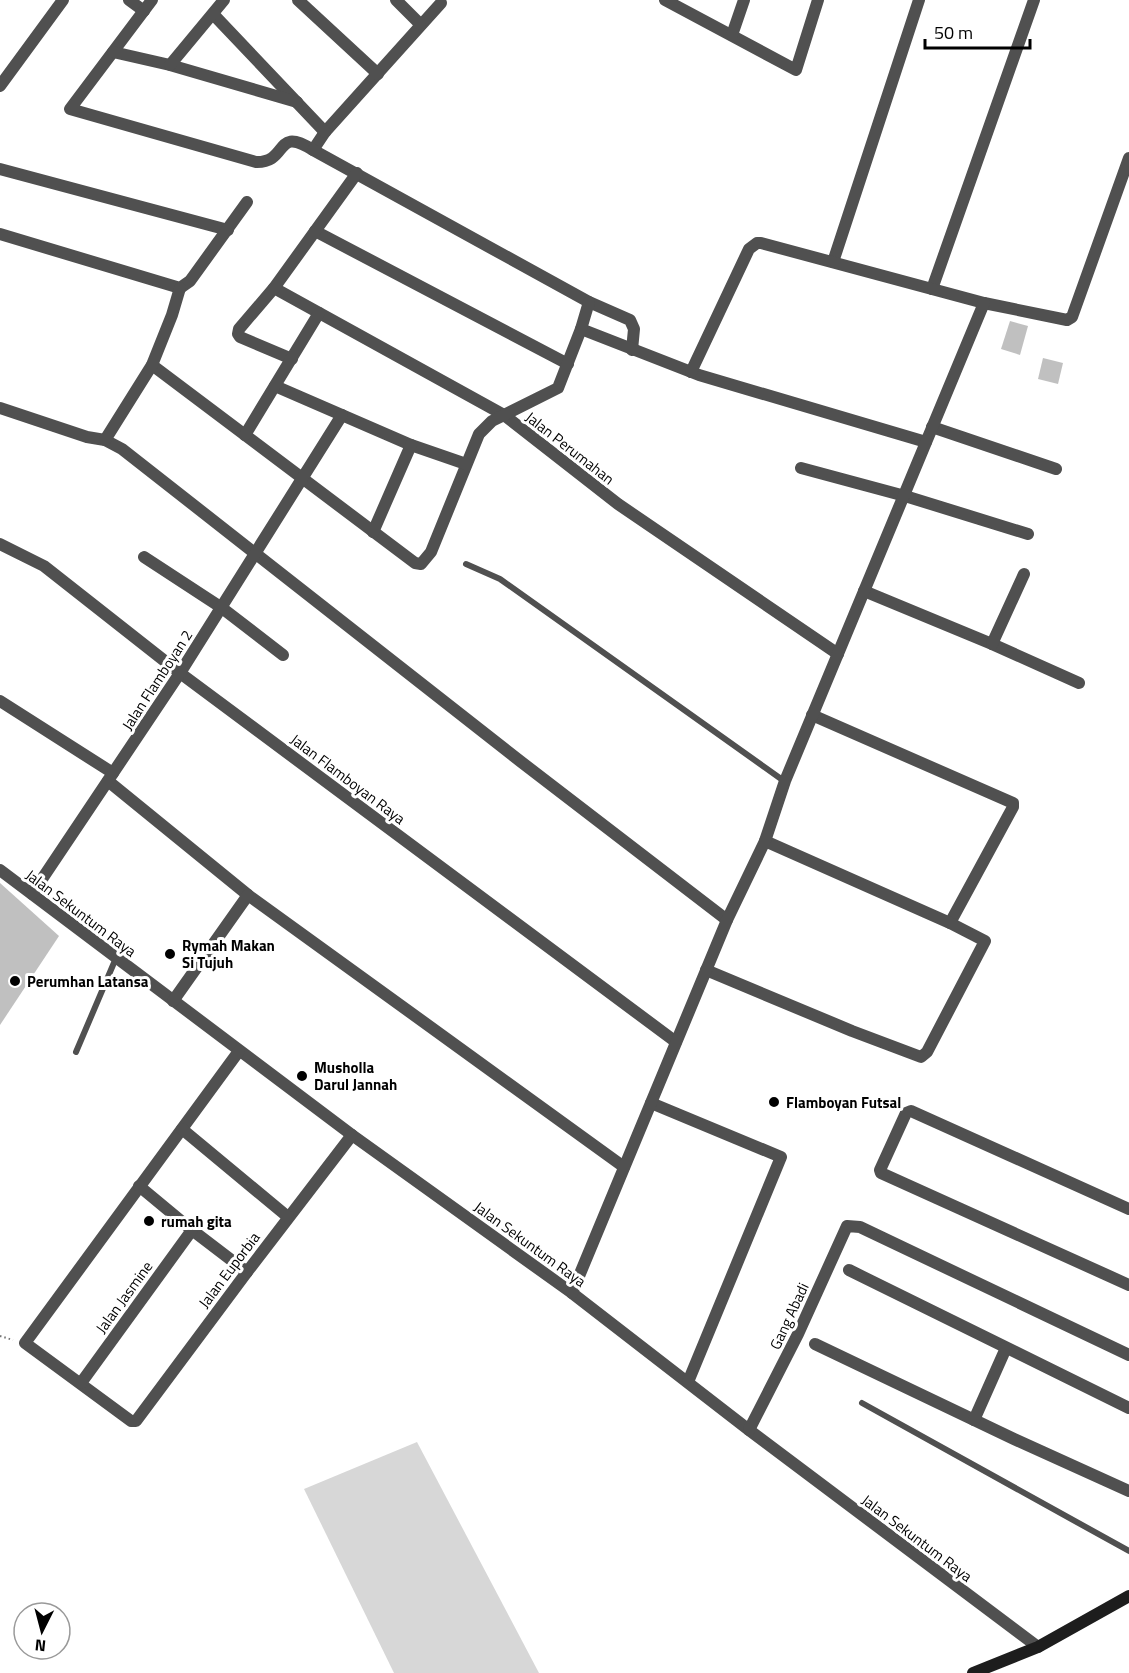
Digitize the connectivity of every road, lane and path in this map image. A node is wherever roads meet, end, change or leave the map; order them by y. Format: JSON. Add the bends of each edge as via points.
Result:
{"nodes":[{"id":1,"x":63,"y":0,"type":"edge"},
{"id":2,"x":129,"y":0,"type":"edge"},
{"id":3,"x":152,"y":0,"type":"edge"},
{"id":4,"x":224,"y":0,"type":"edge"},
{"id":5,"x":298,"y":0,"type":"edge"},
{"id":6,"x":396,"y":0,"type":"edge"},
{"id":7,"x":665,"y":0,"type":"edge"},
{"id":8,"x":744,"y":0,"type":"edge"},
{"id":9,"x":818,"y":0,"type":"edge"},
{"id":10,"x":919,"y":0,"type":"edge"},
{"id":11,"x":1034,"y":0,"type":"edge"},
{"id":12,"x":441,"y":3,"type":"dead end"},
{"id":13,"x":144,"y":11,"type":"junction"},
{"id":14,"x":213,"y":14,"type":"junction"},
{"id":15,"x":420,"y":24,"type":"junction"},
{"id":16,"x":732,"y":35,"type":"junction"},
{"id":17,"x":113,"y":52,"type":"junction"},
{"id":18,"x":170,"y":65,"type":"junction"},
{"id":19,"x":378,"y":74,"type":"junction"},
{"id":20,"x":0,"y":86,"type":"edge"},
{"id":21,"x":297,"y":102,"type":"junction"},
{"id":22,"x":325,"y":132,"type":"junction"},
{"id":23,"x":313,"y":150,"type":"junction"},
{"id":24,"x":1129,"y":158,"type":"edge"},
{"id":25,"x":0,"y":169,"type":"edge"},
{"id":26,"x":357,"y":173,"type":"junction"},
{"id":27,"x":247,"y":202,"type":"dead end"},
{"id":28,"x":228,"y":230,"type":"junction"},
{"id":29,"x":315,"y":231,"type":"junction"},
{"id":30,"x":0,"y":234,"type":"edge"},
{"id":31,"x":833,"y":262,"type":"junction"},
{"id":32,"x":180,"y":288,"type":"junction"},
{"id":33,"x":274,"y":288,"type":"junction"},
{"id":34,"x":932,"y":289,"type":"junction"},
{"id":35,"x":589,"y":302,"type":"junction"},
{"id":36,"x":984,"y":303,"type":"junction"},
{"id":37,"x":319,"y":313,"type":"junction"},
{"id":38,"x":581,"y":329,"type":"junction"},
{"id":39,"x":632,"y":350,"type":"junction"},
{"id":40,"x":292,"y":359,"type":"junction"},
{"id":41,"x":568,"y":364,"type":"junction"},
{"id":42,"x":152,"y":365,"type":"junction"},
{"id":43,"x":691,"y":372,"type":"junction"},
{"id":44,"x":275,"y":386,"type":"junction"},
{"id":45,"x":0,"y":408,"type":"edge"},
{"id":46,"x":342,"y":415,"type":"junction"},
{"id":47,"x":504,"y":415,"type":"junction"},
{"id":48,"x":932,"y":427,"type":"junction"},
{"id":49,"x":245,"y":435,"type":"junction"},
{"id":50,"x":105,"y":440,"type":"junction"},
{"id":51,"x":926,"y":442,"type":"junction"},
{"id":52,"x":411,"y":445,"type":"junction"},
{"id":53,"x":466,"y":464,"type":"junction"},
{"id":54,"x":801,"y":468,"type":"dead end"},
{"id":55,"x":1056,"y":469,"type":"dead end"},
{"id":56,"x":301,"y":478,"type":"junction"},
{"id":57,"x":905,"y":496,"type":"junction"},
{"id":58,"x":373,"y":532,"type":"junction"},
{"id":59,"x":1028,"y":534,"type":"dead end"},
{"id":60,"x":1,"y":547,"type":"edge"},
{"id":61,"x":254,"y":553,"type":"junction"},
{"id":62,"x":144,"y":557,"type":"dead end"},
{"id":63,"x":466,"y":564,"type":"dead end"},
{"id":64,"x":1024,"y":573,"type":"dead end"},
{"id":65,"x":864,"y":591,"type":"junction"},
{"id":66,"x":222,"y":608,"type":"junction"},
{"id":67,"x":992,"y":644,"type":"junction"},
{"id":68,"x":838,"y":654,"type":"junction"},
{"id":69,"x":283,"y":655,"type":"dead end"},
{"id":70,"x":180,"y":673,"type":"junction"},
{"id":71,"x":1079,"y":683,"type":"dead end"},
{"id":72,"x":0,"y":701,"type":"edge"},
{"id":73,"x":812,"y":715,"type":"junction"},
{"id":74,"x":110,"y":777,"type":"junction"},
{"id":75,"x":785,"y":782,"type":"junction"},
{"id":76,"x":765,"y":841,"type":"junction"},
{"id":77,"x":0,"y":870,"type":"edge"},
{"id":78,"x":32,"y":894,"type":"junction"},
{"id":79,"x":248,"y":895,"type":"junction"},
{"id":80,"x":727,"y":920,"type":"junction"},
{"id":81,"x":950,"y":922,"type":"junction"},
{"id":82,"x":116,"y":957,"type":"junction"},
{"id":83,"x":706,"y":970,"type":"junction"},
{"id":84,"x":173,"y":1001,"type":"junction"},
{"id":85,"x":676,"y":1042,"type":"junction"},
{"id":86,"x":76,"y":1052,"type":"dead end"},
{"id":87,"x":239,"y":1052,"type":"junction"},
{"id":88,"x":651,"y":1103,"type":"junction"},
{"id":89,"x":182,"y":1129,"type":"junction"},
{"id":90,"x":352,"y":1135,"type":"junction"},
{"id":91,"x":624,"y":1167,"type":"junction"},
{"id":92,"x":140,"y":1186,"type":"junction"},
{"id":93,"x":1129,"y":1209,"type":"edge"},
{"id":94,"x":288,"y":1217,"type":"junction"},
{"id":95,"x":192,"y":1230,"type":"junction"},
{"id":96,"x":849,"y":1270,"type":"dead end"},
{"id":97,"x":247,"y":1272,"type":"junction"},
{"id":98,"x":1129,"y":1285,"type":"edge"},
{"id":99,"x":572,"y":1293,"type":"junction"},
{"id":100,"x":815,"y":1344,"type":"dead end"},
{"id":101,"x":1006,"y":1348,"type":"junction"},
{"id":102,"x":1129,"y":1355,"type":"edge"},
{"id":103,"x":688,"y":1382,"type":"junction"},
{"id":104,"x":81,"y":1383,"type":"junction"},
{"id":105,"x":862,"y":1403,"type":"dead end"},
{"id":106,"x":1129,"y":1408,"type":"edge"},
{"id":107,"x":974,"y":1420,"type":"junction"},
{"id":108,"x":749,"y":1430,"type":"junction"},
{"id":109,"x":1129,"y":1491,"type":"edge"},
{"id":110,"x":1129,"y":1551,"type":"edge"},
{"id":111,"x":1129,"y":1596,"type":"edge"},
{"id":112,"x":1038,"y":1647,"type":"junction"},
{"id":113,"x":973,"y":1673,"type":"edge"}],
"edges":[{"from":1,"to":20,"type":"street"},
{"from":2,"to":13,"type":"street"},
{"from":3,"to":13,"type":"street"},
{"from":4,"to":14,"type":"street"},
{"from":5,"to":19,"type":"street"},
{"from":6,"to":15,"type":"street"},
{"from":7,"to":16,"type":"street"},
{"from":8,"to":16,"type":"street"},
{"from":9,"to":16,"type":"street","via":[[796,70]]},
{"from":10,"to":31,"type":"street"},
{"from":11,"to":34,"type":"street"},
{"from":12,"to":15,"type":"street"},
{"from":13,"to":17,"type":"street"},
{"from":14,"to":18,"type":"street"},
{"from":14,"to":21,"type":"street"},
{"from":15,"to":19,"type":"street"},
{"from":17,"to":18,"type":"street"},
{"from":17,"to":23,"type":"street","via":[[70,108],[256,162],[273,158],[293,140]]},
{"from":18,"to":21,"type":"street"},
{"from":19,"to":22,"type":"street"},
{"from":21,"to":22,"type":"street"},
{"from":22,"to":23,"type":"street"},
{"from":23,"to":26,"type":"street"},
{"from":24,"to":36,"type":"street","via":[[1072,317],[1067,320]]},
{"from":25,"to":28,"type":"street"},
{"from":26,"to":29,"type":"street"},
{"from":26,"to":35,"type":"street"},
{"from":27,"to":28,"type":"street"},
{"from":28,"to":32,"type":"street","via":[[190,281]]},
{"from":29,"to":33,"type":"street"},
{"from":29,"to":41,"type":"street"},
{"from":30,"to":32,"type":"street"},
{"from":31,"to":34,"type":"street"},
{"from":31,"to":43,"type":"street","via":[[762,243],[753,246]]},
{"from":32,"to":42,"type":"street"},
{"from":33,"to":37,"type":"street","name":"Jalan Perumahan"},
{"from":33,"to":40,"type":"street","via":[[238,334]]},
{"from":34,"to":36,"type":"street"},
{"from":35,"to":38,"type":"street"},
{"from":35,"to":39,"type":"street","via":[[632,322]]},
{"from":36,"to":48,"type":"street"},
{"from":37,"to":40,"type":"street"},
{"from":37,"to":47,"type":"street","name":"Jalan Perumahan"},
{"from":38,"to":39,"type":"street"},
{"from":38,"to":41,"type":"street"},
{"from":39,"to":43,"type":"street"},
{"from":40,"to":44,"type":"street"},
{"from":41,"to":47,"type":"street","via":[[558,388]]},
{"from":42,"to":49,"type":"street"},
{"from":42,"to":50,"type":"street"},
{"from":43,"to":51,"type":"street"},
{"from":44,"to":46,"type":"street"},
{"from":44,"to":49,"type":"street"},
{"from":45,"to":50,"type":"street"},
{"from":46,"to":52,"type":"street"},
{"from":46,"to":56,"type":"street","name":"Jalan Flamboyan 2"},
{"from":47,"to":53,"type":"street","via":[[479,434]]},
{"from":47,"to":68,"type":"street","name":"Jalan Perumahan","via":[[618,504]]},
{"from":48,"to":51,"type":"street"},
{"from":48,"to":55,"type":"street"},
{"from":49,"to":56,"type":"street"},
{"from":50,"to":61,"type":"street","via":[[122,449]]},
{"from":51,"to":57,"type":"street"},
{"from":52,"to":53,"type":"street"},
{"from":52,"to":58,"type":"street"},
{"from":53,"to":58,"type":"street","via":[[424,562],[415,563]]},
{"from":54,"to":57,"type":"street"},
{"from":56,"to":58,"type":"street"},
{"from":56,"to":61,"type":"street","name":"Jalan Flamboyan 2"},
{"from":57,"to":59,"type":"street"},
{"from":57,"to":65,"type":"street"},
{"from":60,"to":70,"type":"street","name":"Jalan Flamboyan Raya","via":[[44,566]]},
{"from":61,"to":66,"type":"street","name":"Jalan Flamboyan 2"},
{"from":61,"to":80,"type":"street"},
{"from":62,"to":66,"type":"street"},
{"from":63,"to":75,"type":"lane","via":[[500,579]]},
{"from":64,"to":67,"type":"street"},
{"from":65,"to":67,"type":"street"},
{"from":65,"to":68,"type":"street"},
{"from":66,"to":69,"type":"street"},
{"from":66,"to":70,"type":"street","name":"Jalan Flamboyan 2"},
{"from":67,"to":71,"type":"street"},
{"from":68,"to":73,"type":"street"},
{"from":70,"to":74,"type":"street","name":"Jalan Flamboyan 2"},
{"from":70,"to":85,"type":"street","name":"Jalan Flamboyan Raya"},
{"from":72,"to":74,"type":"street"},
{"from":73,"to":75,"type":"street"},
{"from":73,"to":81,"type":"street","via":[[1013,803]]},
{"from":74,"to":78,"type":"street","name":"Jalan Flamboyan 2"},
{"from":74,"to":79,"type":"street"},
{"from":75,"to":76,"type":"street"},
{"from":76,"to":80,"type":"street"},
{"from":76,"to":81,"type":"street"},
{"from":77,"to":78,"type":"street","name":"Jalan Sekuntum Raya"},
{"from":78,"to":82,"type":"street","name":"Jalan Sekuntum Raya"},
{"from":79,"to":84,"type":"street"},
{"from":79,"to":91,"type":"street"},
{"from":80,"to":83,"type":"street"},
{"from":81,"to":83,"type":"street","via":[[985,941],[921,1057]]},
{"from":82,"to":84,"type":"street","name":"Jalan Sekuntum Raya"},
{"from":82,"to":86,"type":"lane"},
{"from":83,"to":85,"type":"street"},
{"from":84,"to":87,"type":"street","name":"Jalan Sekuntum Raya"},
{"from":85,"to":88,"type":"street"},
{"from":87,"to":89,"type":"street"},
{"from":87,"to":90,"type":"street","name":"Jalan Sekuntum Raya"},
{"from":88,"to":91,"type":"street"},
{"from":88,"to":103,"type":"street","via":[[781,1157]]},
{"from":89,"to":92,"type":"street"},
{"from":89,"to":94,"type":"street"},
{"from":90,"to":94,"type":"street","name":"Jalan Euporbia"},
{"from":90,"to":99,"type":"street","name":"Jalan Sekuntum Raya"},
{"from":91,"to":99,"type":"street"},
{"from":92,"to":95,"type":"street"},
{"from":92,"to":104,"type":"street","via":[[25,1343]]},
{"from":93,"to":98,"type":"street","via":[[911,1111],[906,1113],[880,1170]]},
{"from":94,"to":97,"type":"street","name":"Jalan Euporbia"},
{"from":95,"to":97,"type":"street"},
{"from":95,"to":104,"type":"street","name":"Jalan Jasmine"},
{"from":96,"to":101,"type":"street"},
{"from":97,"to":104,"type":"street","name":"Jalan Euporbia","via":[[136,1421]]},
{"from":99,"to":103,"type":"street","name":"Jalan Sekuntum Raya"},
{"from":100,"to":107,"type":"street"},
{"from":101,"to":106,"type":"street"},
{"from":101,"to":107,"type":"street"},
{"from":102,"to":108,"type":"street","name":"Gang Abadi","via":[[852,1225],[845,1229]]},
{"from":103,"to":108,"type":"street","name":"Jalan Sekuntum Raya"},
{"from":105,"to":110,"type":"lane"},
{"from":107,"to":109,"type":"street"},
{"from":108,"to":112,"type":"street","name":"Jalan Sekuntum Raya"},
{"from":111,"to":112,"type":"main road"},
{"from":112,"to":113,"type":"main road"}]}
